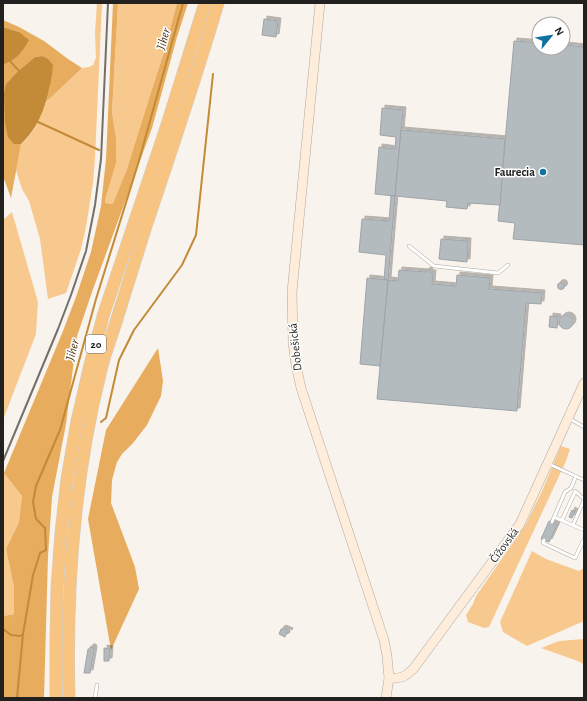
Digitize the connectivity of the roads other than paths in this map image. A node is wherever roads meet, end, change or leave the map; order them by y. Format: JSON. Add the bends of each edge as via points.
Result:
{"nodes":[{"id":1,"x":205,"y":3,"type":"edge"},
{"id":2,"x":218,"y":3,"type":"edge"},
{"id":3,"x":320,"y":3,"type":"edge"},
{"id":4,"x":409,"y":246,"type":"dead end"},
{"id":5,"x":508,"y":265,"type":"dead end"},
{"id":6,"x":584,"y":383,"type":"edge"},
{"id":7,"x":568,"y":418,"type":"junction"},
{"id":8,"x":584,"y":427,"type":"edge"},
{"id":9,"x":548,"y":463,"type":"junction"},
{"id":10,"x":576,"y":476,"type":"junction"},
{"id":11,"x":584,"y":480,"type":"edge"},
{"id":12,"x":571,"y":488,"type":"junction"},
{"id":13,"x":575,"y":492,"type":"junction"},
{"id":14,"x":584,"y":500,"type":"edge"},
{"id":15,"x":554,"y":517,"type":"junction"},
{"id":16,"x":562,"y":520,"type":"junction"},
{"id":17,"x":552,"y":522,"type":"dead end"},
{"id":18,"x":573,"y":525,"type":"junction"},
{"id":19,"x":584,"y":530,"type":"edge"},
{"id":20,"x":584,"y":539,"type":"edge"},
{"id":21,"x":544,"y":540,"type":"dead end"},
{"id":22,"x":389,"y":678,"type":"junction"},
{"id":23,"x":97,"y":685,"type":"dead end"},
{"id":24,"x":56,"y":698,"type":"edge"},
{"id":25,"x":69,"y":698,"type":"edge"},
{"id":26,"x":95,"y":698,"type":"edge"},
{"id":27,"x":386,"y":698,"type":"edge"}],
"edges":[{"from":1,"to":24,"type":"highway","number":"20","via":[[104,313],[77,421],[67,479],[57,588]]},
{"from":2,"to":25,"type":"highway","number":"20","via":[[131,272],[92,411],[80,478],[74,534],[70,592]]},
{"from":3,"to":22,"type":"street","name":"Dobešická","via":[[292,292],[293,343],[301,388],[384,640]]},
{"from":4,"to":5,"type":"lane","via":[[434,266],[498,273]]},
{"from":6,"to":7,"type":"street","name":"Čížovská"},
{"from":7,"to":8,"type":"lane"},
{"from":7,"to":9,"type":"street","name":"Čížovská"},
{"from":9,"to":10,"type":"lane"},
{"from":9,"to":22,"type":"street","name":"Čížovská","via":[[520,524],[420,662],[403,677]]},
{"from":10,"to":11,"type":"lane"},
{"from":10,"to":12,"type":"lane"},
{"from":12,"to":13,"type":"lane"},
{"from":12,"to":15,"type":"lane","via":[[565,492]]},
{"from":13,"to":14,"type":"lane"},
{"from":13,"to":16,"type":"lane"},
{"from":14,"to":18,"type":"lane"},
{"from":15,"to":16,"type":"lane"},
{"from":15,"to":17,"type":"lane"},
{"from":16,"to":18,"type":"lane"},
{"from":18,"to":19,"type":"lane"},
{"from":20,"to":21,"type":"lane","via":[[575,558],[542,543]]},
{"from":22,"to":27,"type":"street","name":"Dobešická"},
{"from":23,"to":26,"type":"lane"}]}
